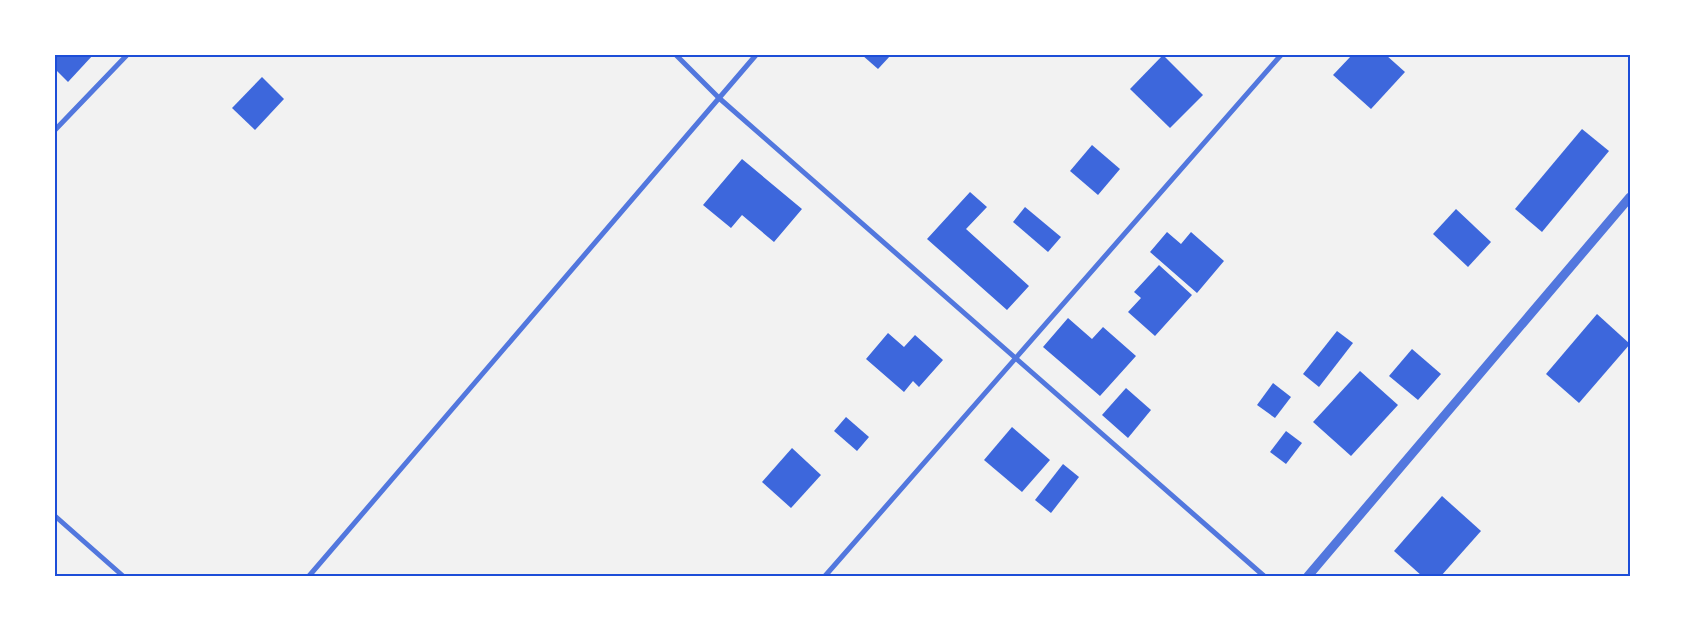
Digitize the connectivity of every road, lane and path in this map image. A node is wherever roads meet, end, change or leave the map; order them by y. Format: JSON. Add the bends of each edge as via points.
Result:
{"nodes":[{"id":1,"x":127,"y":55,"type":"edge"},
{"id":2,"x":676,"y":55,"type":"edge"},
{"id":3,"x":756,"y":55,"type":"edge"},
{"id":4,"x":1281,"y":55,"type":"edge"},
{"id":5,"x":719,"y":98,"type":"junction"},
{"id":6,"x":55,"y":130,"type":"edge"},
{"id":7,"x":1630,"y":196,"type":"edge"},
{"id":8,"x":1016,"y":358,"type":"junction"},
{"id":9,"x":55,"y":516,"type":"edge"},
{"id":10,"x":123,"y":576,"type":"edge"},
{"id":11,"x":310,"y":576,"type":"edge"},
{"id":12,"x":825,"y":576,"type":"edge"},
{"id":13,"x":1264,"y":576,"type":"edge"},
{"id":14,"x":1308,"y":576,"type":"edge"}],
"edges":[{"from":1,"to":6,"type":"street"},
{"from":2,"to":5,"type":"street"},
{"from":3,"to":5,"type":"street"},
{"from":4,"to":8,"type":"street"},
{"from":5,"to":8,"type":"street"},
{"from":5,"to":11,"type":"street"},
{"from":7,"to":14,"type":"street"},
{"from":8,"to":12,"type":"street"},
{"from":8,"to":13,"type":"street"},
{"from":9,"to":10,"type":"street"}]}
